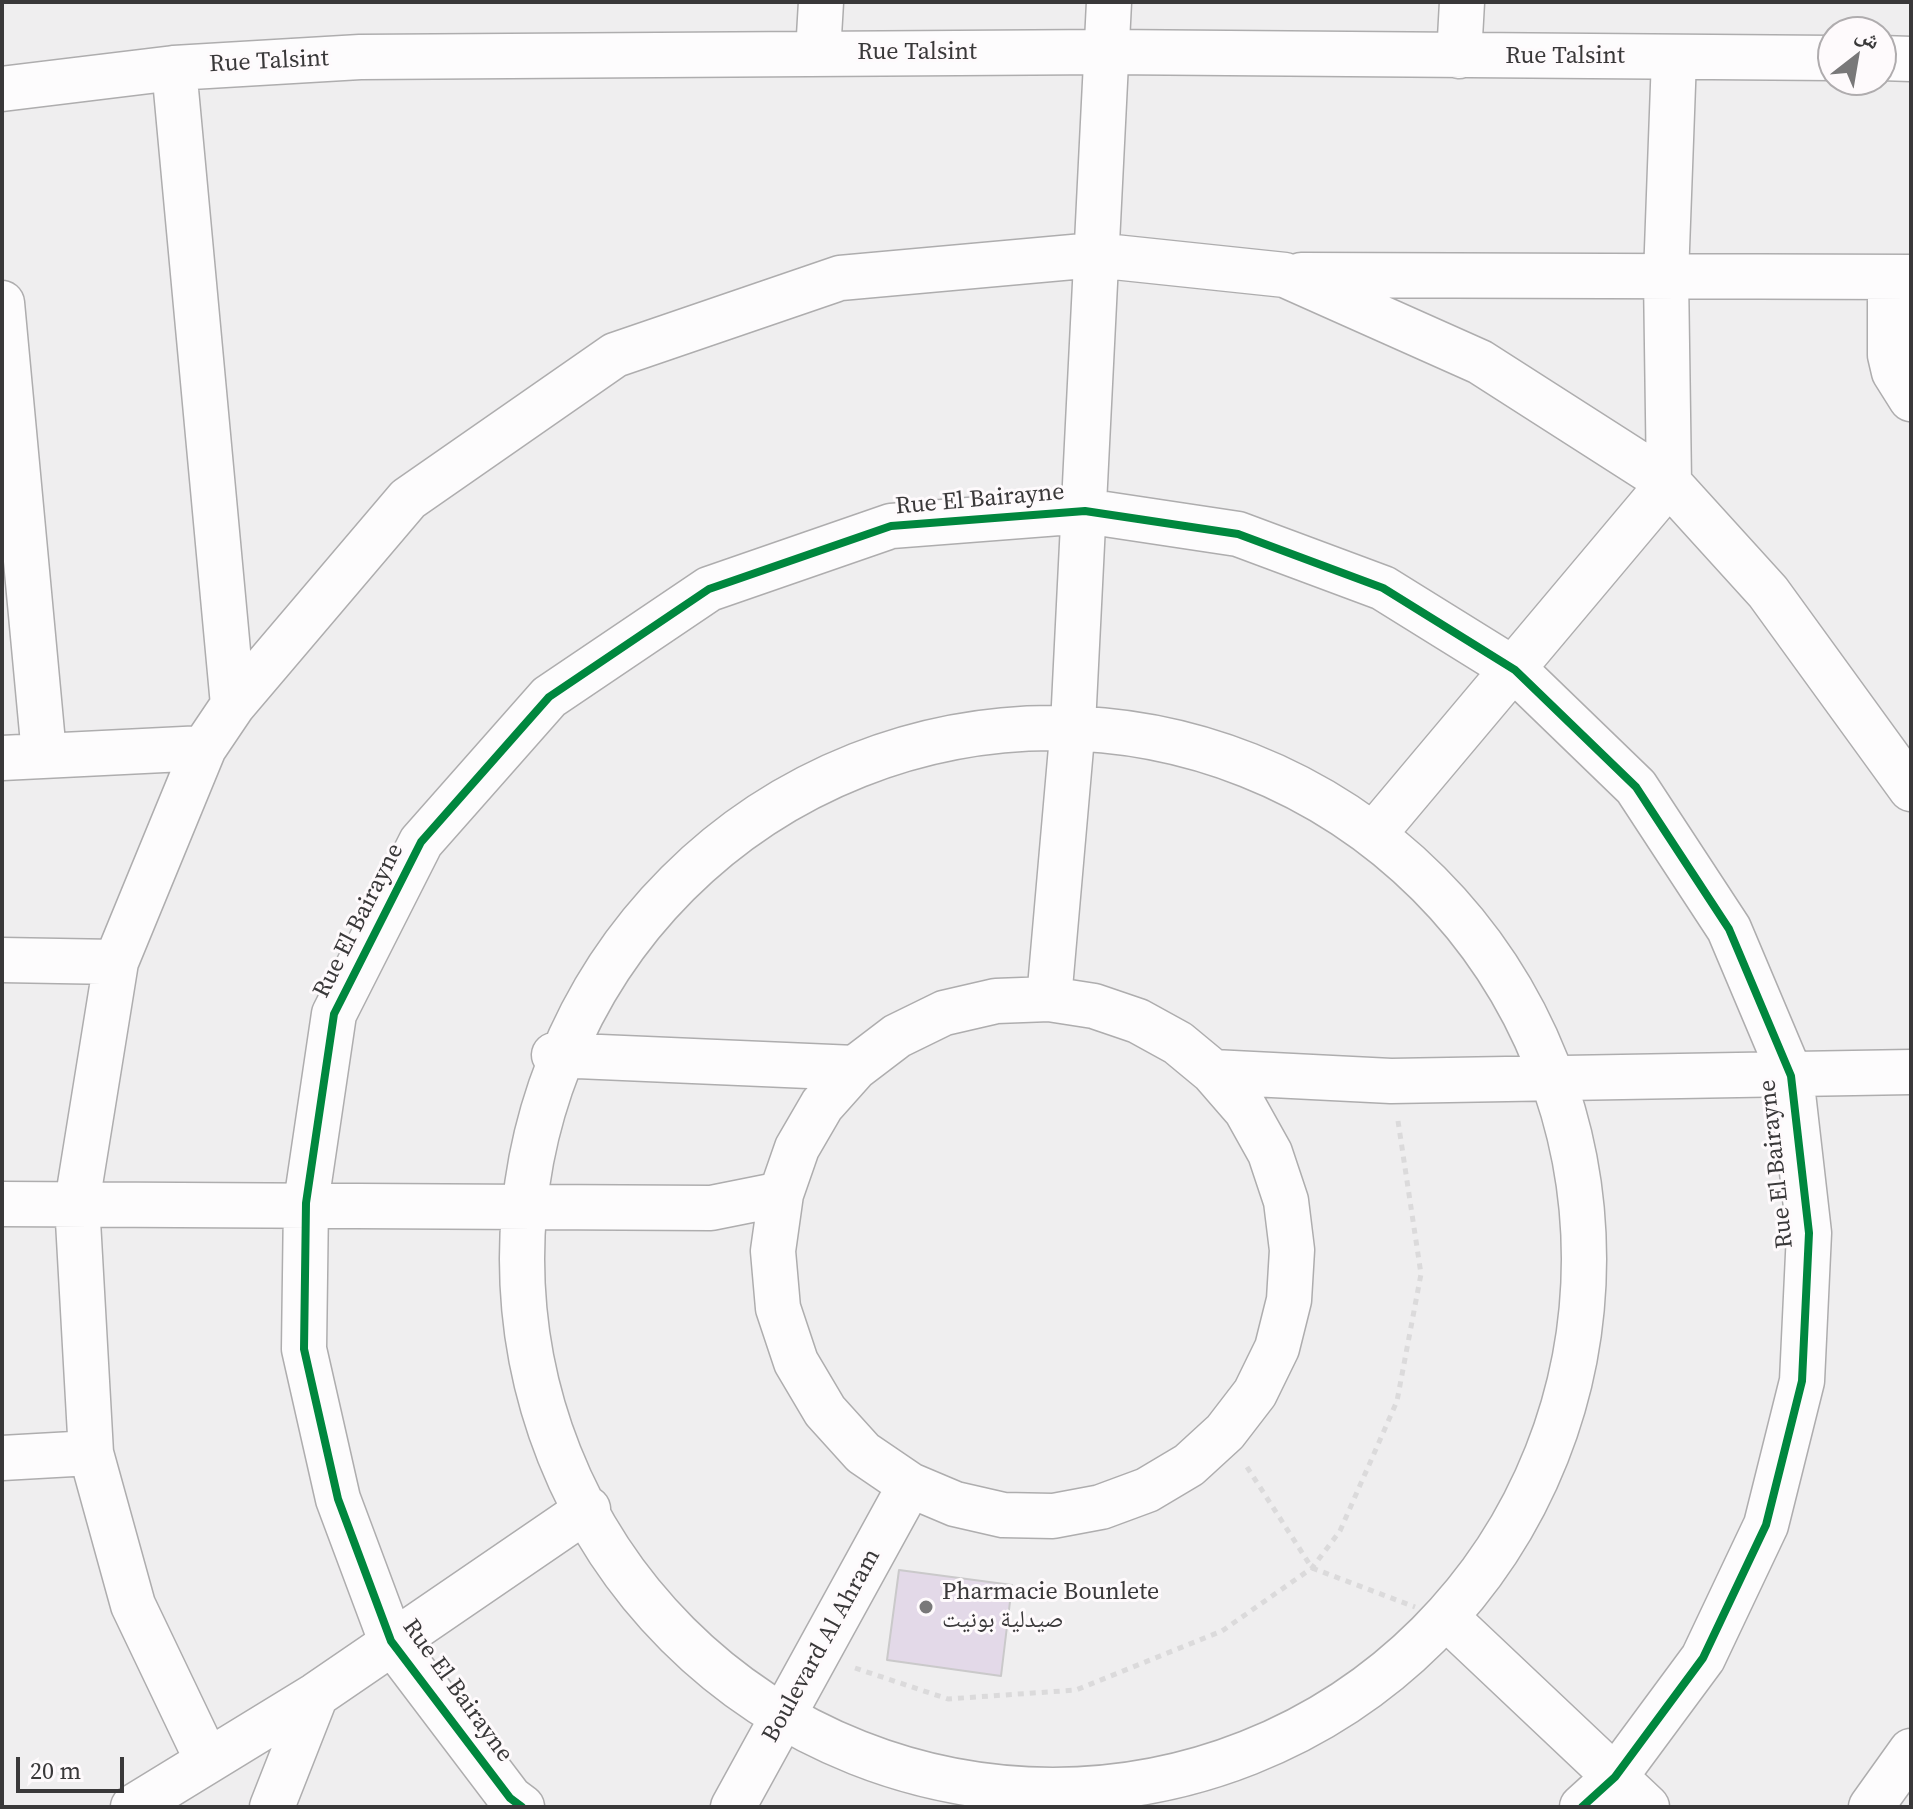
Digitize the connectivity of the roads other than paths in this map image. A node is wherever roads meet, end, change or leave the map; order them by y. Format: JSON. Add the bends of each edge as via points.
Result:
{"nodes":[{"id":1,"x":821,"y":2,"type":"edge"},
{"id":2,"x":1109,"y":2,"type":"edge"},
{"id":3,"x":1462,"y":2,"type":"edge"},
{"id":4,"x":1107,"y":52,"type":"junction"},
{"id":5,"x":818,"y":53,"type":"junction"},
{"id":6,"x":1459,"y":56,"type":"junction"},
{"id":7,"x":1674,"y":58,"type":"junction"},
{"id":8,"x":1817,"y":58,"type":"edge"},
{"id":9,"x":174,"y":68,"type":"junction"},
{"id":10,"x":2,"y":89,"type":"edge"},
{"id":11,"x":1095,"y":255,"type":"junction"},
{"id":12,"x":1285,"y":275,"type":"junction"},
{"id":13,"x":1666,"y":276,"type":"junction"},
{"id":14,"x":1900,"y":277,"type":"edge"},
{"id":15,"x":2,"y":303,"type":"edge"},
{"id":16,"x":1911,"y":399,"type":"edge"},
{"id":17,"x":1669,"y":483,"type":"junction"},
{"id":18,"x":1085,"y":511,"type":"junction"},
{"id":19,"x":1515,"y":670,"type":"junction"},
{"id":20,"x":233,"y":705,"type":"junction"},
{"id":21,"x":1073,"y":725,"type":"junction"},
{"id":22,"x":204,"y":748,"type":"junction"},
{"id":23,"x":23,"y":756,"type":"edge"},
{"id":24,"x":1911,"y":789,"type":"edge"},
{"id":25,"x":1374,"y":834,"type":"junction"},
{"id":26,"x":2,"y":960,"type":"edge"},
{"id":27,"x":116,"y":962,"type":"junction"},
{"id":28,"x":1049,"y":999,"type":"junction"},
{"id":29,"x":554,"y":1055,"type":"junction"},
{"id":30,"x":855,"y":1068,"type":"junction"},
{"id":31,"x":1213,"y":1072,"type":"junction"},
{"id":32,"x":1911,"y":1072,"type":"edge"},
{"id":33,"x":1791,"y":1076,"type":"junction"},
{"id":34,"x":1555,"y":1079,"type":"junction"},
{"id":35,"x":781,"y":1194,"type":"junction"},
{"id":36,"x":77,"y":1203,"type":"junction"},
{"id":37,"x":306,"y":1203,"type":"junction"},
{"id":38,"x":2,"y":1204,"type":"edge"},
{"id":39,"x":525,"y":1205,"type":"junction"},
{"id":40,"x":91,"y":1453,"type":"junction"},
{"id":41,"x":2,"y":1458,"type":"edge"},
{"id":42,"x":910,"y":1485,"type":"junction"},
{"id":43,"x":588,"y":1509,"type":"junction"},
{"id":44,"x":1449,"y":1620,"type":"junction"},
{"id":45,"x":391,"y":1641,"type":"junction"},
{"id":46,"x":316,"y":1695,"type":"junction"},
{"id":47,"x":781,"y":1721,"type":"junction"},
{"id":48,"x":1911,"y":1751,"type":"edge"},
{"id":49,"x":207,"y":1760,"type":"junction"},
{"id":50,"x":1615,"y":1777,"type":"junction"},
{"id":51,"x":133,"y":1807,"type":"edge"},
{"id":52,"x":272,"y":1807,"type":"edge"},
{"id":53,"x":522,"y":1807,"type":"edge"},
{"id":54,"x":733,"y":1807,"type":"edge"},
{"id":55,"x":1582,"y":1807,"type":"edge"},
{"id":56,"x":1647,"y":1807,"type":"edge"},
{"id":57,"x":1871,"y":1807,"type":"edge"}],
"edges":[{"from":1,"to":5,"type":"street"},
{"from":2,"to":4,"type":"street"},
{"from":3,"to":6,"type":"street"},
{"from":4,"to":5,"type":"street","name":"Rue Talsint"},
{"from":4,"to":6,"type":"street","name":"Rue Talsint"},
{"from":4,"to":11,"type":"street"},
{"from":5,"to":9,"type":"street","name":"Rue Talsint","via":[[360,57]]},
{"from":6,"to":7,"type":"street","name":"Rue Talsint"},
{"from":7,"to":8,"type":"street","name":"Rue Talsint"},
{"from":7,"to":13,"type":"street"},
{"from":9,"to":10,"type":"street","name":"Rue Talsint"},
{"from":9,"to":20,"type":"street"},
{"from":11,"to":12,"type":"street"},
{"from":11,"to":18,"type":"street"},
{"from":11,"to":20,"type":"street","via":[[840,278],[615,355],[408,499]]},
{"from":12,"to":13,"type":"street"},
{"from":12,"to":17,"type":"street","via":[[1480,362]]},
{"from":13,"to":14,"type":"street"},
{"from":13,"to":17,"type":"street"},
{"from":14,"to":16,"type":"street","via":[[1890,355]]},
{"from":15,"to":23,"type":"street"},
{"from":17,"to":19,"type":"street"},
{"from":17,"to":24,"type":"street","via":[[1768,592]]},
{"from":18,"to":19,"type":"street","name":"Rue El Bairayne","via":[[1252,539],[1383,588]]},
{"from":18,"to":21,"type":"street"},
{"from":18,"to":37,"type":"street","name":"Rue El Bairayne","via":[[891,526],[709,589],[549,697],[421,842],[334,1014]]},
{"from":19,"to":25,"type":"street"},
{"from":19,"to":33,"type":"street","name":"Rue El Bairayne","via":[[1636,787],[1729,929]]},
{"from":20,"to":22,"type":"street"},
{"from":21,"to":25,"type":"street","via":[[1180,741],[1281,778]]},
{"from":21,"to":28,"type":"street"},
{"from":21,"to":29,"type":"street","via":[[942,735],[818,776],[708,847],[628,931]]},
{"from":22,"to":23,"type":"street"},
{"from":22,"to":27,"type":"street"},
{"from":25,"to":34,"type":"street","via":[[1482,943]]},
{"from":26,"to":27,"type":"street"},
{"from":27,"to":36,"type":"street"},
{"from":28,"to":30,"type":"street","via":[[996,1001],[944,1013],[897,1036]]},
{"from":28,"to":31,"type":"street","via":[[1094,1006],[1138,1021],[1178,1043]]},
{"from":29,"to":30,"type":"street"},
{"from":29,"to":39,"type":"street"},
{"from":30,"to":35,"type":"street","via":[[797,1148]]},
{"from":31,"to":34,"type":"street","via":[[1391,1081]]},
{"from":31,"to":42,"type":"street","via":[[1246,1110],[1270,1153],[1286,1201],[1292,1250],[1289,1300],[1277,1348],[1255,1393],[1225,1432],[1189,1465],[1147,1490],[1101,1507],[1053,1516],[1003,1515],[955,1504]]},
{"from":32,"to":33,"type":"street"},
{"from":33,"to":34,"type":"street"},
{"from":33,"to":50,"type":"street","name":"Rue El Bairayne","via":[[1809,1233],[1802,1381],[1792,1424],[1766,1525],[1703,1658]]},
{"from":34,"to":44,"type":"street","via":[[1585,1220],[1577,1364],[1530,1501]]},
{"from":35,"to":39,"type":"street","via":[[711,1208]]},
{"from":35,"to":42,"type":"street","via":[[773,1251],[778,1308],[796,1362],[825,1411],[863,1453]]},
{"from":36,"to":37,"type":"street"},
{"from":36,"to":38,"type":"street"},
{"from":36,"to":40,"type":"street"},
{"from":37,"to":39,"type":"street"},
{"from":37,"to":45,"type":"street","name":"Rue El Bairayne","via":[[304,1349],[338,1499]]},
{"from":39,"to":43,"type":"street","via":[[531,1367]]},
{"from":40,"to":41,"type":"street"},
{"from":40,"to":49,"type":"street","via":[[133,1605]]},
{"from":42,"to":47,"type":"street","name":"Boulevard Al Ahram"},
{"from":43,"to":45,"type":"street"},
{"from":43,"to":47,"type":"street","via":[[674,1630]]},
{"from":44,"to":47,"type":"street","via":[[1357,1700],[1290,1736],[1249,1757],[1132,1789],[1010,1793],[890,1769]]},
{"from":44,"to":50,"type":"street"},
{"from":45,"to":46,"type":"street"},
{"from":45,"to":53,"type":"street","name":"Rue El Bairayne"},
{"from":46,"to":49,"type":"street"},
{"from":46,"to":52,"type":"street"},
{"from":47,"to":54,"type":"street","name":"Boulevard Al Ahram"},
{"from":48,"to":57,"type":"street"},
{"from":49,"to":51,"type":"street"},
{"from":50,"to":55,"type":"street","name":"Rue El Bairayne"},
{"from":50,"to":56,"type":"street"}]}
